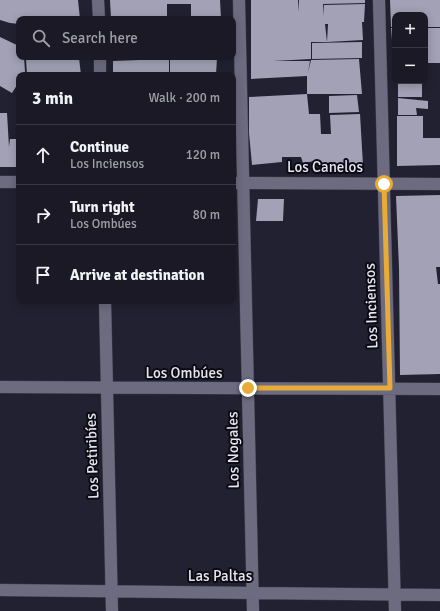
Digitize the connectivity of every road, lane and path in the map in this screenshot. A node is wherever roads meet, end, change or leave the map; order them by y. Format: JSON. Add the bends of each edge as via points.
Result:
{"nodes":[{"id":1,"x":98,"y":0,"type":"edge"},
{"id":2,"x":239,"y":0,"type":"edge"},
{"id":3,"x":379,"y":0,"type":"edge"},
{"id":4,"x":99,"y":16,"type":"edge"},
{"id":5,"x":100,"y":60,"type":"edge"},
{"id":6,"x":100,"y":72,"type":"edge"},
{"id":7,"x":0,"y":182,"type":"edge"},
{"id":8,"x":16,"y":182,"type":"edge"},
{"id":9,"x":238,"y":183,"type":"edge"},
{"id":10,"x":384,"y":184,"type":"junction"},
{"id":11,"x":440,"y":184,"type":"edge"},
{"id":12,"x":105,"y":304,"type":"edge"},
{"id":13,"x":0,"y":387,"type":"edge"},
{"id":14,"x":248,"y":388,"type":"junction"},
{"id":15,"x":390,"y":388,"type":"junction"},
{"id":16,"x":106,"y":389,"type":"junction"},
{"id":17,"x":440,"y":389,"type":"edge"},
{"id":18,"x":0,"y":590,"type":"edge"},
{"id":19,"x":112,"y":592,"type":"junction"},
{"id":20,"x":253,"y":592,"type":"junction"},
{"id":21,"x":394,"y":594,"type":"junction"},
{"id":22,"x":440,"y":595,"type":"edge"},
{"id":23,"x":112,"y":611,"type":"edge"},
{"id":24,"x":253,"y":611,"type":"edge"},
{"id":25,"x":395,"y":611,"type":"edge"}],
"edges":[{"from":1,"to":4,"type":"street"},
{"from":2,"to":9,"type":"street","name":"Los Nogales"},
{"from":3,"to":10,"type":"street","name":"Los Inciensos"},
{"from":5,"to":6,"type":"street"},
{"from":7,"to":8,"type":"street"},
{"from":9,"to":10,"type":"street","name":"Los Canelos"},
{"from":9,"to":14,"type":"street","name":"Los Nogales"},
{"from":10,"to":11,"type":"street","name":"Los Canelos"},
{"from":10,"to":15,"type":"street","name":"Los Inciensos"},
{"from":12,"to":16,"type":"street","name":"Los Petiribíes"},
{"from":13,"to":16,"type":"street","name":"Los Ombúes"},
{"from":14,"to":15,"type":"street","name":"Los Ombúes"},
{"from":14,"to":16,"type":"street","name":"Los Ombúes"},
{"from":14,"to":20,"type":"street","name":"Los Nogales"},
{"from":15,"to":17,"type":"street","name":"Los Ombúes"},
{"from":15,"to":21,"type":"street","name":"Los Inciensos"},
{"from":16,"to":19,"type":"street","name":"Los Petiribíes"},
{"from":18,"to":19,"type":"street","name":"Las Paltas"},
{"from":19,"to":20,"type":"street","name":"Las Paltas"},
{"from":19,"to":23,"type":"street","name":"Los Petiribíes"},
{"from":20,"to":21,"type":"street","name":"Las Paltas"},
{"from":20,"to":24,"type":"street","name":"Los Nogales"},
{"from":21,"to":22,"type":"street","name":"Las Paltas"},
{"from":21,"to":25,"type":"street","name":"Los Inciensos"}]}
